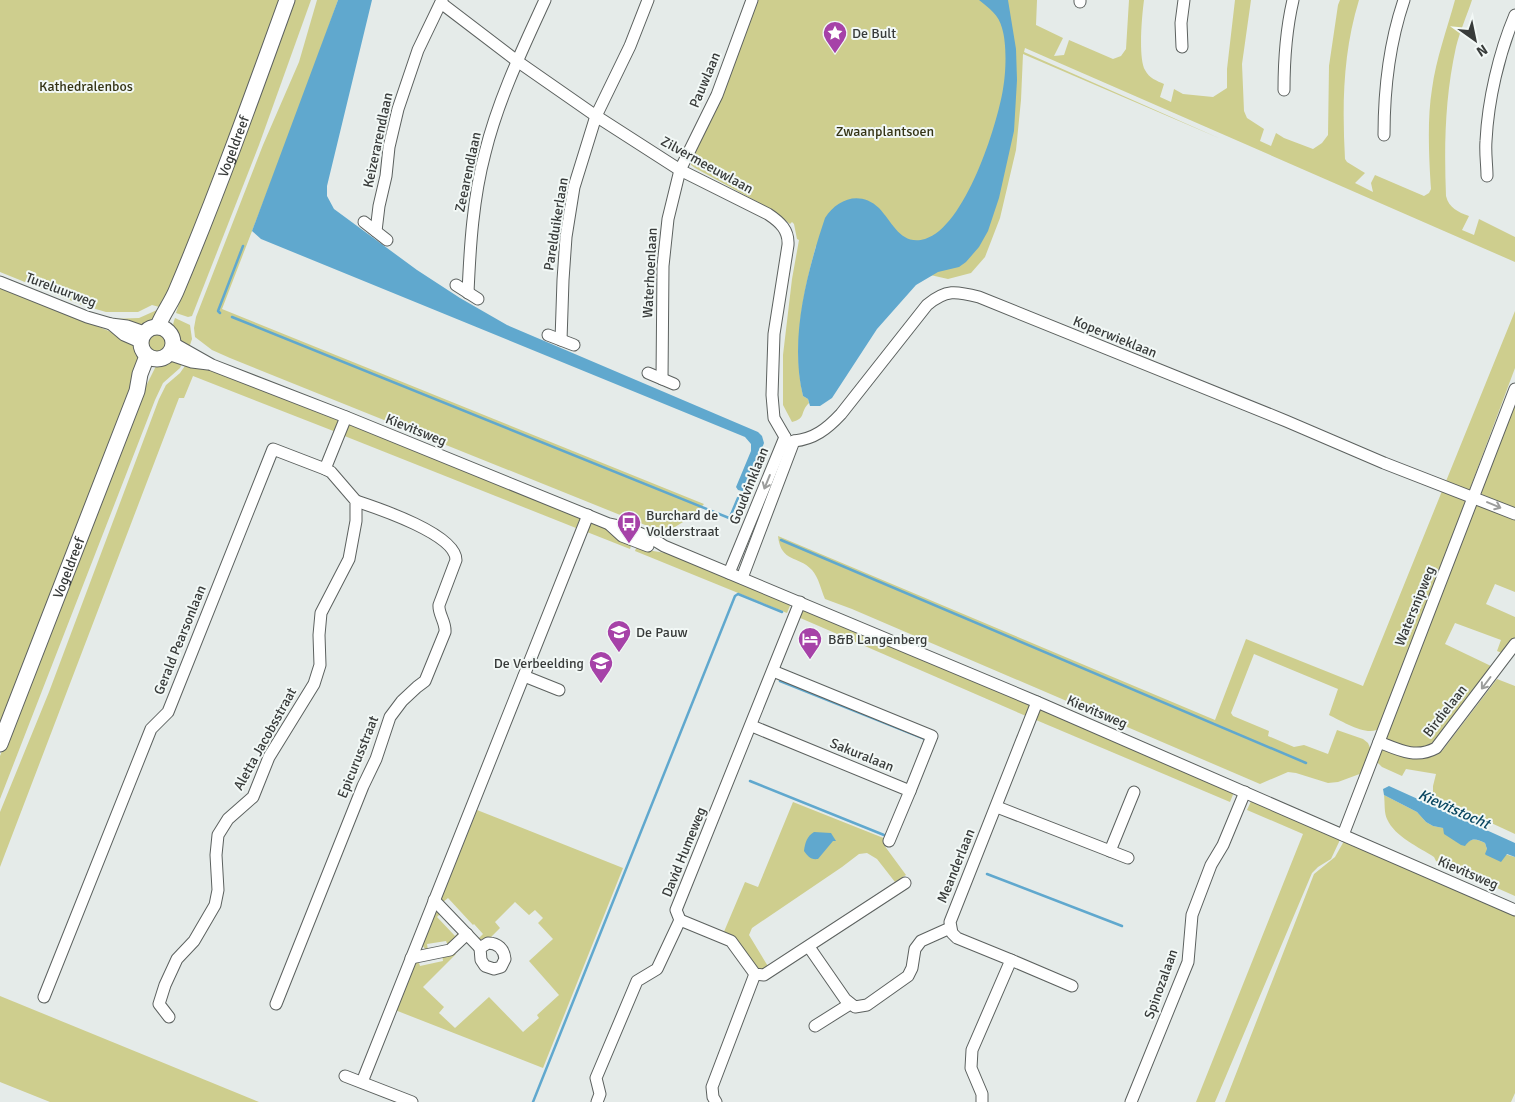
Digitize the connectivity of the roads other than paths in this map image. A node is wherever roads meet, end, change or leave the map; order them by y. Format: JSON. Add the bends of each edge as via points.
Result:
{"nodes":[{"id":1,"x":287,"y":0,"type":"edge"},
{"id":2,"x":545,"y":0,"type":"edge"},
{"id":3,"x":648,"y":0,"type":"edge"},
{"id":4,"x":752,"y":0,"type":"edge"},
{"id":5,"x":1184,"y":0,"type":"edge"},
{"id":6,"x":1292,"y":0,"type":"edge"},
{"id":7,"x":1404,"y":0,"type":"edge"},
{"id":8,"x":441,"y":2,"type":"edge"},
{"id":9,"x":1515,"y":15,"type":"edge"},
{"id":10,"x":1182,"y":47,"type":"dead end"},
{"id":11,"x":517,"y":61,"type":"junction"},
{"id":12,"x":1284,"y":90,"type":"dead end"},
{"id":13,"x":596,"y":116,"type":"junction"},
{"id":14,"x":1384,"y":134,"type":"dead end"},
{"id":15,"x":680,"y":170,"type":"junction"},
{"id":16,"x":1487,"y":176,"type":"dead end"},
{"id":17,"x":364,"y":222,"type":"dead end"},
{"id":18,"x":376,"y":231,"type":"junction"},
{"id":19,"x":387,"y":240,"type":"dead end"},
{"id":20,"x":0,"y":282,"type":"edge"},
{"id":21,"x":456,"y":285,"type":"dead end"},
{"id":22,"x":548,"y":335,"type":"dead end"},
{"id":23,"x":561,"y":340,"type":"junction"},
{"id":24,"x":157,"y":343,"type":"junction"},
{"id":25,"x":574,"y":345,"type":"dead end"},
{"id":26,"x":648,"y":373,"type":"dead end"},
{"id":27,"x":662,"y":379,"type":"junction"},
{"id":28,"x":674,"y":384,"type":"dead end"},
{"id":29,"x":1515,"y":389,"type":"edge"},
{"id":30,"x":346,"y":417,"type":"junction"},
{"id":31,"x":789,"y":439,"type":"junction"},
{"id":32,"x":325,"y":469,"type":"junction"},
{"id":33,"x":1474,"y":497,"type":"junction"},
{"id":34,"x":356,"y":500,"type":"junction"},
{"id":35,"x":1515,"y":514,"type":"edge"},
{"id":36,"x":588,"y":516,"type":"junction"},
{"id":37,"x":729,"y":573,"type":"junction"},
{"id":38,"x":742,"y":578,"type":"junction"},
{"id":39,"x":800,"y":602,"type":"junction"},
{"id":40,"x":1515,"y":644,"type":"edge"},
{"id":41,"x":773,"y":671,"type":"junction"},
{"id":42,"x":524,"y":676,"type":"junction"},
{"id":43,"x":559,"y":690,"type":"dead end"},
{"id":44,"x":1038,"y":702,"type":"junction"},
{"id":45,"x":752,"y":726,"type":"junction"},
{"id":46,"x":1379,"y":742,"type":"junction"},
{"id":47,"x":0,"y":744,"type":"edge"},
{"id":48,"x":910,"y":790,"type":"junction"},
{"id":49,"x":1134,"y":792,"type":"dead end"},
{"id":50,"x":1245,"y":792,"type":"junction"},
{"id":51,"x":997,"y":807,"type":"junction"},
{"id":52,"x":1342,"y":835,"type":"junction"},
{"id":53,"x":889,"y":841,"type":"dead end"},
{"id":54,"x":1110,"y":851,"type":"junction"},
{"id":55,"x":1128,"y":858,"type":"dead end"},
{"id":56,"x":905,"y":883,"type":"dead end"},
{"id":57,"x":434,"y":900,"type":"junction"},
{"id":58,"x":1515,"y":910,"type":"edge"},
{"id":59,"x":680,"y":920,"type":"junction"},
{"id":60,"x":950,"y":928,"type":"junction"},
{"id":61,"x":466,"y":934,"type":"junction"},
{"id":62,"x":809,"y":947,"type":"junction"},
{"id":63,"x":480,"y":948,"type":"dead end"},
{"id":64,"x":411,"y":958,"type":"junction"},
{"id":65,"x":1011,"y":960,"type":"junction"},
{"id":66,"x":755,"y":974,"type":"junction"},
{"id":67,"x":1072,"y":986,"type":"dead end"},
{"id":68,"x":44,"y":997,"type":"dead end"},
{"id":69,"x":276,"y":1004,"type":"dead end"},
{"id":70,"x":850,"y":1004,"type":"junction"},
{"id":71,"x":169,"y":1017,"type":"dead end"},
{"id":72,"x":815,"y":1026,"type":"dead end"},
{"id":73,"x":345,"y":1076,"type":"dead end"},
{"id":74,"x":362,"y":1082,"type":"junction"},
{"id":75,"x":412,"y":1102,"type":"edge"},
{"id":76,"x":597,"y":1102,"type":"edge"},
{"id":77,"x":716,"y":1102,"type":"edge"},
{"id":78,"x":982,"y":1102,"type":"edge"},
{"id":79,"x":1131,"y":1102,"type":"edge"}],
"edges":[{"from":1,"to":24,"type":"main road","name":"Vogeldreef","via":[[176,292],[164,311]]},
{"from":2,"to":11,"type":"street","name":"Zeearendlaan"},
{"from":3,"to":13,"type":"street","name":"Parelduikerlaan"},
{"from":4,"to":15,"type":"street","name":"Pauwlaan","via":[[716,95]]},
{"from":5,"to":10,"type":"street"},
{"from":6,"to":12,"type":"street","via":[[1284,58]]},
{"from":7,"to":14,"type":"street","via":[[1384,96]]},
{"from":8,"to":11,"type":"street","name":"Zilvermeeuwlaan"},
{"from":8,"to":18,"type":"street","name":"Keizerarendlaan","via":[[418,50],[398,109]]},
{"from":9,"to":16,"type":"street","via":[[1500,57],[1492,100],[1486,141]]},
{"from":11,"to":13,"type":"street","name":"Zilvermeeuwlaan"},
{"from":11,"to":21,"type":"street","name":"Zeearendlaan","via":[[498,110],[478,182],[471,236],[473,296]]},
{"from":13,"to":15,"type":"street","name":"Zilvermeeuwlaan"},
{"from":13,"to":23,"type":"street","name":"Parelduikerlaan","via":[[574,187],[566,238]]},
{"from":15,"to":27,"type":"street","name":"Waterhoenlaan","via":[[668,219],[663,266]]},
{"from":15,"to":31,"type":"street","name":"Zilvermeeuwlaan","via":[[768,214],[787,231],[788,245],[774,334],[772,396],[774,418]]},
{"from":17,"to":18,"type":"street"},
{"from":18,"to":19,"type":"street"},
{"from":20,"to":24,"type":"street","name":"Tureluurweg","via":[[111,324],[124,335]]},
{"from":22,"to":23,"type":"street"},
{"from":23,"to":25,"type":"street"},
{"from":24,"to":30,"type":"street","name":"Kievitsweg","via":[[192,362],[212,365]]},
{"from":24,"to":47,"type":"main road","name":"Vogeldreef","via":[[140,374],[137,391]]},
{"from":26,"to":27,"type":"street"},
{"from":27,"to":28,"type":"street"},
{"from":29,"to":33,"type":"street","name":"Watersnipweg"},
{"from":30,"to":32,"type":"street"},
{"from":30,"to":36,"type":"street","name":"Kievitsweg"},
{"from":31,"to":33,"type":"street","name":"Koperwieklaan","via":[[805,440],[826,429],[927,305],[942,295],[959,292],[979,297]]},
{"from":31,"to":37,"type":"street","name":"Goudvinklaan","one_way":true},
{"from":31,"to":38,"type":"street","name":"Goudvinklaan"},
{"from":32,"to":34,"type":"street"},
{"from":32,"to":68,"type":"street","name":"Gerald Pearsonlaan","via":[[272,449],[168,712],[151,729]]},
{"from":33,"to":35,"type":"street","one_way":true},
{"from":33,"to":46,"type":"street","name":"Watersnipweg"},
{"from":34,"to":69,"type":"street","name":"Epicurusstraat","via":[[401,516],[429,531],[456,554],[439,605],[446,627],[425,681],[402,701],[390,717]]},
{"from":34,"to":71,"type":"street","name":"Aletta Jacobsstraat","via":[[350,559],[320,613],[320,665],[314,684],[269,757],[253,797],[228,819],[218,835],[215,905],[194,941],[177,959],[165,985],[159,1004]]},
{"from":36,"to":37,"type":"street","name":"Kievitsweg","via":[[632,531]]},
{"from":36,"to":42,"type":"street"},
{"from":37,"to":38,"type":"street","name":"Kievitsweg"},
{"from":38,"to":39,"type":"street","name":"Kievitsweg"},
{"from":39,"to":41,"type":"street","name":"David Humeweg"},
{"from":39,"to":44,"type":"street","name":"Kievitsweg"},
{"from":40,"to":46,"type":"street","name":"Birdielaan","one_way":true,"via":[[1436,748],[1409,754]]},
{"from":41,"to":45,"type":"street","name":"David Humeweg"},
{"from":41,"to":48,"type":"street","via":[[932,736]]},
{"from":42,"to":43,"type":"street"},
{"from":42,"to":57,"type":"street"},
{"from":44,"to":50,"type":"street","name":"Kievitsweg"},
{"from":44,"to":51,"type":"street","name":"Meanderlaan"},
{"from":45,"to":48,"type":"street","name":"Sakuralaan"},
{"from":45,"to":59,"type":"street","name":"David Humeweg","via":[[676,910]]},
{"from":46,"to":52,"type":"street","name":"Watersnipweg"},
{"from":48,"to":53,"type":"street"},
{"from":49,"to":54,"type":"street"},
{"from":50,"to":52,"type":"street","name":"Kievitsweg"},
{"from":50,"to":79,"type":"street","name":"Spinozalaan","via":[[1192,915],[1188,962]]},
{"from":51,"to":54,"type":"street"},
{"from":51,"to":60,"type":"street","name":"Meanderlaan"},
{"from":52,"to":58,"type":"street","name":"Kievitsweg"},
{"from":54,"to":55,"type":"street"},
{"from":56,"to":62,"type":"street"},
{"from":57,"to":61,"type":"street"},
{"from":57,"to":64,"type":"street"},
{"from":59,"to":66,"type":"street","via":[[731,941]]},
{"from":59,"to":76,"type":"street","name":"David Humeweg","via":[[657,969],[637,981],[596,1078],[600,1094]]},
{"from":60,"to":65,"type":"street","via":[[957,938]]},
{"from":60,"to":70,"type":"street","via":[[921,941],[915,949],[908,976],[867,1005],[855,1007]]},
{"from":61,"to":63,"type":"street"},
{"from":61,"to":64,"type":"street","via":[[450,950]]},
{"from":62,"to":66,"type":"street","via":[[764,975]]},
{"from":62,"to":70,"type":"street"},
{"from":64,"to":74,"type":"street"},
{"from":65,"to":67,"type":"street"},
{"from":65,"to":78,"type":"street","via":[[972,1050],[971,1068]]},
{"from":66,"to":77,"type":"street","via":[[712,1087]]},
{"from":70,"to":72,"type":"street"},
{"from":73,"to":74,"type":"street"},
{"from":74,"to":75,"type":"street"}]}
